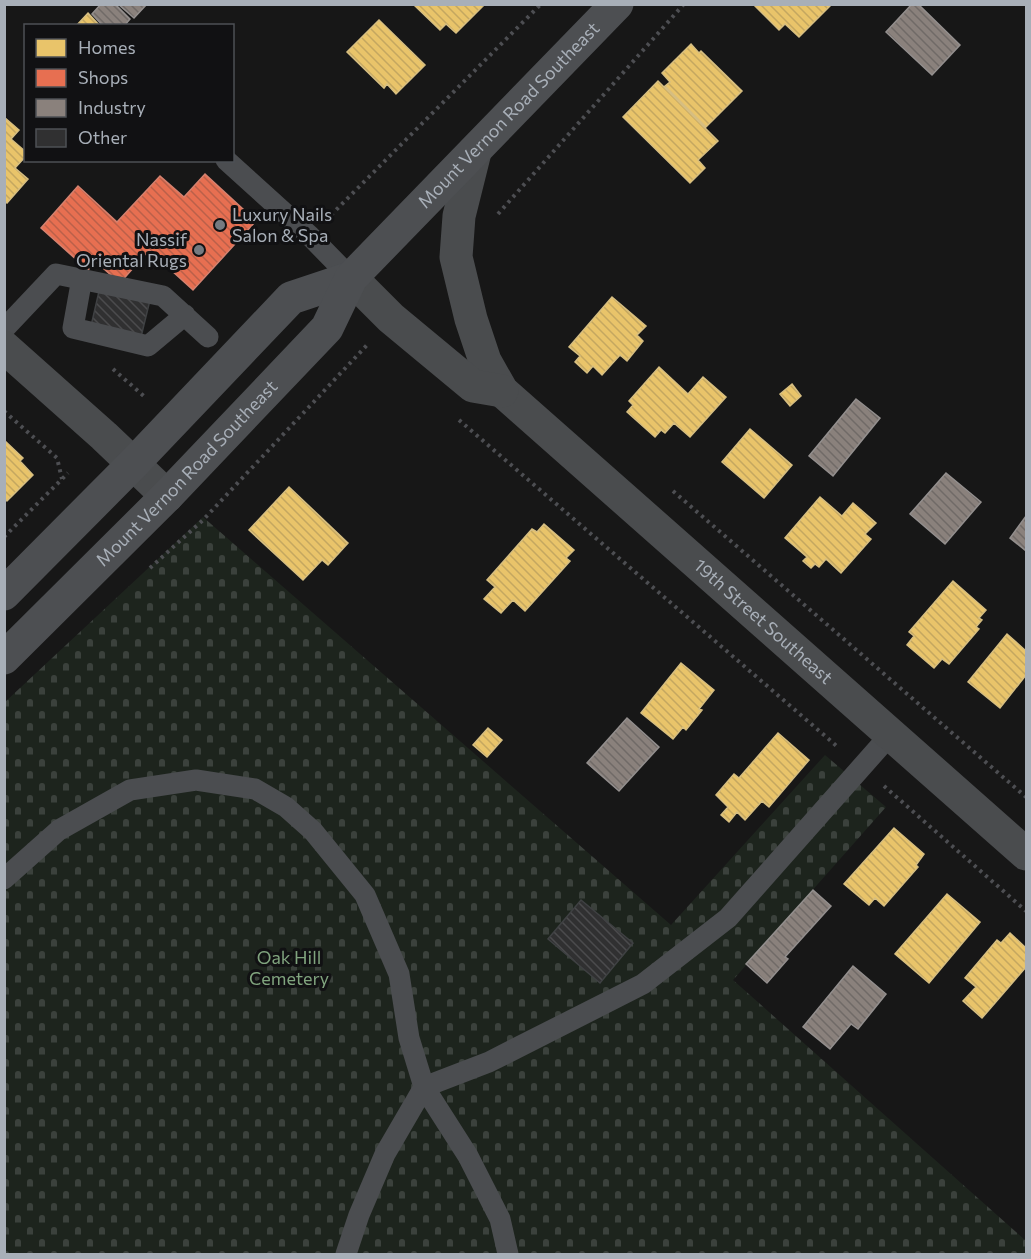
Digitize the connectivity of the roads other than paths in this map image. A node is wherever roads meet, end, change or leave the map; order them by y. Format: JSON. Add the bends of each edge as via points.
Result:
{"nodes":[{"id":1,"x":617,"y":4,"type":"edge"},
{"id":2,"x":475,"y":152,"type":"junction"},
{"id":3,"x":228,"y":162,"type":"edge"},
{"id":4,"x":81,"y":278,"type":"junction"},
{"id":5,"x":351,"y":278,"type":"junction"},
{"id":6,"x":184,"y":315,"type":"junction"},
{"id":7,"x":4,"y":330,"type":"edge"},
{"id":8,"x":208,"y":337,"type":"dead end"},
{"id":9,"x":4,"y":347,"type":"edge"},
{"id":10,"x":502,"y":391,"type":"junction"},
{"id":11,"x":133,"y":464,"type":"junction"},
{"id":12,"x":167,"y":496,"type":"junction"},
{"id":13,"x":4,"y":594,"type":"edge"},
{"id":14,"x":4,"y":658,"type":"edge"},
{"id":15,"x":890,"y":735,"type":"junction"},
{"id":16,"x":1026,"y":854,"type":"edge"},
{"id":17,"x":4,"y":879,"type":"edge"},
{"id":18,"x":424,"y":1087,"type":"junction"},
{"id":19,"x":346,"y":1254,"type":"edge"},
{"id":20,"x":508,"y":1254,"type":"edge"}],
"edges":[{"from":1,"to":2,"type":"main road","name":"Mount Vernon Road Southeast"},
{"from":2,"to":5,"type":"main road","name":"Mount Vernon Road Southeast"},
{"from":2,"to":10,"type":"main road","name":"19th Street Southeast","via":[[459,216],[456,257],[474,329],[485,361]]},
{"from":3,"to":5,"type":"lane"},
{"from":4,"to":6,"type":"lane","via":[[163,296]]},
{"from":4,"to":6,"type":"lane","via":[[73,328],[116,335],[148,346]]},
{"from":4,"to":7,"type":"lane","via":[[56,274]]},
{"from":5,"to":10,"type":"main road","via":[[390,318],[473,386]]},
{"from":5,"to":11,"type":"main road","name":"Mount Vernon Road Southeast","via":[[291,298]]},
{"from":5,"to":12,"type":"main road","name":"Mount Vernon Road Southeast","via":[[327,328]]},
{"from":6,"to":8,"type":"lane"},
{"from":9,"to":11,"type":"main road"},
{"from":10,"to":15,"type":"main road","name":"19th Street Southeast"},
{"from":11,"to":12,"type":"main road"},
{"from":11,"to":13,"type":"main road","name":"Mount Vernon Road Southeast"},
{"from":12,"to":14,"type":"main road","name":"Mount Vernon Road Southeast"},
{"from":15,"to":16,"type":"main road","name":"19th Street Southeast"},
{"from":15,"to":18,"type":"lane","via":[[728,918],[643,984],[489,1062]]},
{"from":17,"to":18,"type":"lane","via":[[59,830],[130,790],[196,780],[255,789],[286,807],[313,831],[365,895],[399,974],[409,1038]]},
{"from":18,"to":19,"type":"lane","via":[[385,1154]]},
{"from":18,"to":20,"type":"lane","via":[[468,1156],[500,1219]]}]}
